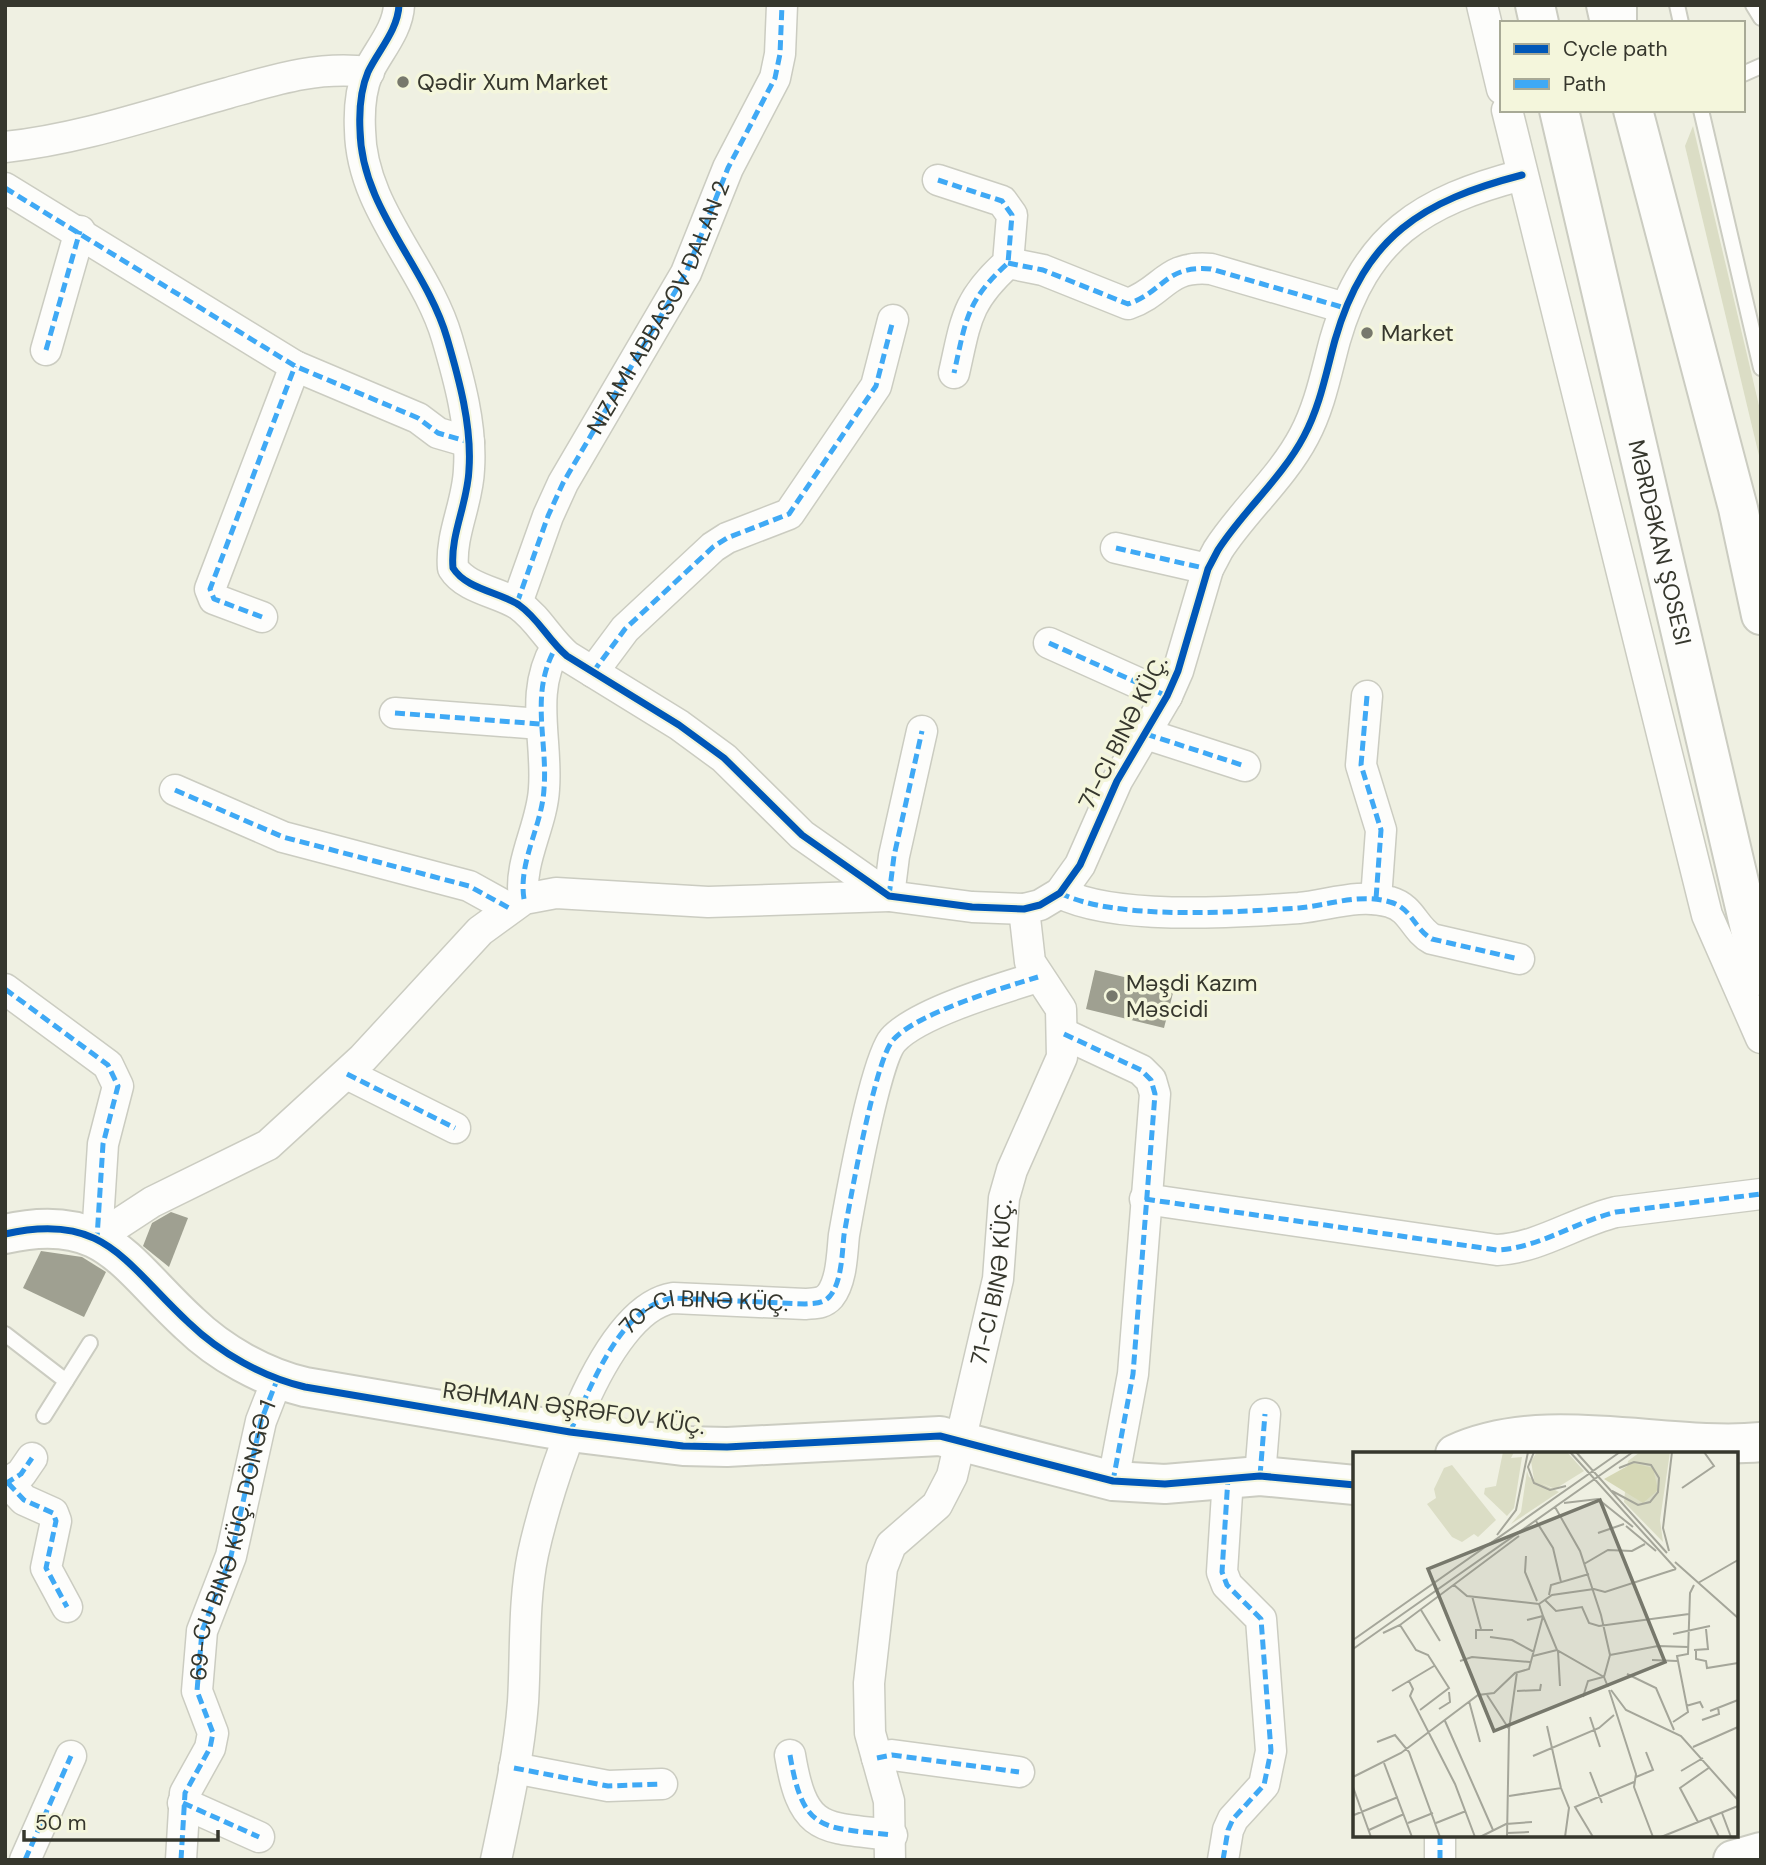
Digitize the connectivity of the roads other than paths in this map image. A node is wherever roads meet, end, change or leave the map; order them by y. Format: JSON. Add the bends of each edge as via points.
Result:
{"nodes":[{"id":1,"x":399,"y":5,"type":"edge"},
{"id":2,"x":782,"y":5,"type":"edge"},
{"id":3,"x":1482,"y":5,"type":"edge"},
{"id":4,"x":1753,"y":5,"type":"edge"},
{"id":5,"x":1761,"y":18,"type":"edge"},
{"id":6,"x":1761,"y":66,"type":"edge"},
{"id":7,"x":369,"y":72,"type":"junction"},
{"id":8,"x":1745,"y":73,"type":"edge"},
{"id":9,"x":1500,"y":81,"type":"edge"},
{"id":10,"x":1507,"y":112,"type":"edge"},
{"id":11,"x":1559,"y":112,"type":"edge"},
{"id":12,"x":1633,"y":112,"type":"edge"},
{"id":13,"x":1702,"y":112,"type":"edge"},
{"id":14,"x":5,"y":147,"type":"edge"},
{"id":15,"x":1522,"y":175,"type":"junction"},
{"id":16,"x":938,"y":180,"type":"dead end"},
{"id":17,"x":5,"y":188,"type":"edge"},
{"id":18,"x":80,"y":231,"type":"junction"},
{"id":19,"x":1008,"y":262,"type":"junction"},
{"id":20,"x":1346,"y":309,"type":"junction"},
{"id":21,"x":893,"y":320,"type":"dead end"},
{"id":22,"x":46,"y":350,"type":"dead end"},
{"id":23,"x":295,"y":366,"type":"junction"},
{"id":24,"x":1761,"y":368,"type":"edge"},
{"id":25,"x":954,"y":373,"type":"dead end"},
{"id":26,"x":469,"y":442,"type":"junction"},
{"id":27,"x":1738,"y":508,"type":"junction"},
{"id":28,"x":1116,"y":548,"type":"dead end"},
{"id":29,"x":1208,"y":569,"type":"junction"},
{"id":30,"x":1761,"y":580,"type":"edge"},
{"id":31,"x":517,"y":603,"type":"junction"},
{"id":32,"x":1761,"y":615,"type":"edge"},
{"id":33,"x":262,"y":617,"type":"dead end"},
{"id":34,"x":1049,"y":643,"type":"dead end"},
{"id":35,"x":556,"y":648,"type":"junction"},
{"id":36,"x":593,"y":672,"type":"junction"},
{"id":37,"x":1167,"y":696,"type":"junction"},
{"id":38,"x":1367,"y":696,"type":"dead end"},
{"id":39,"x":395,"y":713,"type":"dead end"},
{"id":40,"x":541,"y":724,"type":"junction"},
{"id":41,"x":922,"y":731,"type":"dead end"},
{"id":42,"x":1146,"y":734,"type":"junction"},
{"id":43,"x":1245,"y":766,"type":"dead end"},
{"id":44,"x":175,"y":790,"type":"dead end"},
{"id":45,"x":1060,"y":893,"type":"junction"},
{"id":46,"x":889,"y":896,"type":"junction"},
{"id":47,"x":1376,"y":899,"type":"junction"},
{"id":48,"x":517,"y":903,"type":"junction"},
{"id":49,"x":1024,"y":909,"type":"junction"},
{"id":50,"x":1519,"y":959,"type":"dead end"},
{"id":51,"x":1761,"y":976,"type":"edge"},
{"id":52,"x":1038,"y":977,"type":"junction"},
{"id":53,"x":5,"y":989,"type":"edge"},
{"id":54,"x":1064,"y":1034,"type":"junction"},
{"id":55,"x":1761,"y":1038,"type":"edge"},
{"id":56,"x":347,"y":1074,"type":"junction"},
{"id":57,"x":455,"y":1128,"type":"dead end"},
{"id":58,"x":1761,"y":1194,"type":"edge"},
{"id":59,"x":1145,"y":1199,"type":"junction"},
{"id":60,"x":5,"y":1234,"type":"edge"},
{"id":61,"x":97,"y":1238,"type":"junction"},
{"id":62,"x":5,"y":1334,"type":"edge"},
{"id":63,"x":90,"y":1343,"type":"dead end"},
{"id":64,"x":277,"y":1380,"type":"junction"},
{"id":65,"x":66,"y":1381,"type":"junction"},
{"id":66,"x":1265,"y":1415,"type":"dead end"},
{"id":67,"x":44,"y":1416,"type":"dead end"},
{"id":68,"x":570,"y":1432,"type":"junction"},
{"id":69,"x":961,"y":1439,"type":"junction"},
{"id":70,"x":1761,"y":1443,"type":"edge"},
{"id":71,"x":1461,"y":1452,"type":"edge"},
{"id":72,"x":32,"y":1458,"type":"dead end"},
{"id":73,"x":1244,"y":1477,"type":"junction"},
{"id":74,"x":1113,"y":1481,"type":"junction"},
{"id":75,"x":7,"y":1484,"type":"edge"},
{"id":76,"x":1353,"y":1485,"type":"edge"},
{"id":77,"x":67,"y":1607,"type":"dead end"},
{"id":78,"x":790,"y":1755,"type":"dead end"},
{"id":79,"x":71,"y":1756,"type":"dead end"},
{"id":80,"x":877,"y":1758,"type":"junction"},
{"id":81,"x":514,"y":1768,"type":"junction"},
{"id":82,"x":1019,"y":1772,"type":"dead end"},
{"id":83,"x":662,"y":1784,"type":"dead end"},
{"id":84,"x":183,"y":1803,"type":"junction"},
{"id":85,"x":259,"y":1837,"type":"dead end"},
{"id":86,"x":1440,"y":1837,"type":"edge"},
{"id":87,"x":891,"y":1848,"type":"edge"},
{"id":88,"x":1761,"y":1852,"type":"edge"},
{"id":89,"x":25,"y":1860,"type":"edge"},
{"id":90,"x":181,"y":1860,"type":"edge"},
{"id":91,"x":496,"y":1860,"type":"edge"},
{"id":92,"x":1223,"y":1860,"type":"edge"},
{"id":93,"x":1440,"y":1860,"type":"edge"},
{"id":94,"x":1733,"y":1860,"type":"edge"}],
"edges":[{"from":1,"to":7,"type":"street"},
{"from":2,"to":31,"type":"street","name":"NIZAMI ABBASOV DALAN 2","via":[[775,78],[727,168],[686,273],[564,483]]},
{"from":3,"to":9,"type":"street"},
{"from":4,"to":5,"type":"lane"},
{"from":6,"to":8,"type":"lane"},
{"from":7,"to":14,"type":"street","via":[[335,68],[295,75],[88,131]]},
{"from":7,"to":26,"type":"street","via":[[361,94],[361,150],[377,198],[436,304]]},
{"from":10,"to":15,"type":"street"},
{"from":11,"to":51,"type":"main road","name":"MƏRDƏKAN ŞOSESI"},
{"from":12,"to":27,"type":"main road"},
{"from":13,"to":24,"type":"lane"},
{"from":15,"to":20,"type":"street","name":"71-CI BINƏ KÜÇ.","via":[[1474,188],[1408,224],[1372,257]]},
{"from":15,"to":55,"type":"street","via":[[1707,915]]},
{"from":16,"to":19,"type":"street","via":[[1002,201],[1012,215]]},
{"from":17,"to":18,"type":"street"},
{"from":18,"to":22,"type":"street"},
{"from":18,"to":23,"type":"street"},
{"from":19,"to":20,"type":"street","via":[[1043,270],[1128,304],[1190,267],[1211,269]]},
{"from":19,"to":25,"type":"street","via":[[984,285],[968,312]]},
{"from":20,"to":29,"type":"street","name":"71-CI BINƏ KÜÇ.","via":[[1303,437],[1235,524]]},
{"from":21,"to":36,"type":"street","via":[[876,386],[789,514],[713,547],[625,629]]},
{"from":23,"to":26,"type":"street","via":[[418,418],[438,433]]},
{"from":23,"to":33,"type":"street","via":[[210,589],[214,599]]},
{"from":26,"to":31,"type":"street","via":[[468,479],[453,545],[453,568],[466,581]]},
{"from":27,"to":30,"type":"main road"},
{"from":27,"to":32,"type":"main road"},
{"from":28,"to":29,"type":"street"},
{"from":29,"to":37,"type":"street","name":"71-CI BINƏ KÜÇ.","via":[[1189,640]]},
{"from":31,"to":35,"type":"street","via":[[533,615]]},
{"from":34,"to":37,"type":"street"},
{"from":35,"to":36,"type":"street"},
{"from":35,"to":40,"type":"street","via":[[543,674]]},
{"from":36,"to":46,"type":"street","via":[[724,758],[802,835]]},
{"from":37,"to":42,"type":"street","name":"71-CI BINƏ KÜÇ."},
{"from":38,"to":47,"type":"street","via":[[1362,765],[1381,830]]},
{"from":39,"to":40,"type":"street"},
{"from":40,"to":48,"type":"street","via":[[545,787]]},
{"from":41,"to":46,"type":"street"},
{"from":42,"to":43,"type":"street"},
{"from":42,"to":45,"type":"street","name":"71-CI BINƏ KÜÇ.","via":[[1117,781],[1080,865]]},
{"from":44,"to":48,"type":"street","via":[[283,837]]},
{"from":45,"to":47,"type":"street","via":[[1088,904],[1189,912],[1301,908]]},
{"from":45,"to":49,"type":"street","name":"71-CI BINƏ KÜÇ."},
{"from":46,"to":48,"type":"street","via":[[708,902],[556,893]]},
{"from":46,"to":49,"type":"street"},
{"from":47,"to":50,"type":"street","via":[[1401,905],[1421,933],[1432,939]]},
{"from":48,"to":56,"type":"street","via":[[466,945]]},
{"from":49,"to":52,"type":"street","name":"71-CI BINƏ KÜÇ.","via":[[1026,942]]},
{"from":52,"to":54,"type":"street","name":"71-CI BINƏ KÜÇ.","via":[[1061,1009]]},
{"from":52,"to":68,"type":"street","name":"70-CI BINƏ KÜÇ.","via":[[981,995],[906,1028],[891,1041],[878,1074],[837,1283],[830,1296],[806,1304],[658,1300],[641,1311],[613,1346]]},
{"from":53,"to":61,"type":"street","via":[[108,1065],[116,1077],[116,1098],[99,1174]]},
{"from":54,"to":59,"type":"street","via":[[1141,1070],[1151,1080],[1155,1094]]},
{"from":54,"to":69,"type":"street","name":"71-CI BINƏ KÜÇ.","via":[[1062,1057],[1004,1198],[998,1279]]},
{"from":56,"to":57,"type":"street"},
{"from":56,"to":61,"type":"street","via":[[268,1145],[152,1202]]},
{"from":58,"to":59,"type":"street","via":[[1616,1212],[1515,1250]]},
{"from":59,"to":74,"type":"street","via":[[1133,1374]]},
{"from":60,"to":61,"type":"main road","name":"RƏHMAN ƏŞRƏFOV KÜÇ.","via":[[47,1227]]},
{"from":61,"to":64,"type":"main road","name":"RƏHMAN ƏŞRƏFOV KÜÇ.","via":[[124,1257],[208,1339]]},
{"from":62,"to":65,"type":"lane"},
{"from":63,"to":65,"type":"lane"},
{"from":64,"to":68,"type":"main road","name":"RƏHMAN ƏŞRƏFOV KÜÇ."},
{"from":64,"to":84,"type":"street","name":"69-CU BINƏ KÜÇ. DÖNGƏ 1","via":[[261,1421],[232,1556],[202,1631],[197,1691],[213,1733],[211,1748]]},
{"from":65,"to":67,"type":"lane"},
{"from":66,"to":73,"type":"street"},
{"from":68,"to":69,"type":"main road","name":"RƏHMAN ƏŞRƏFOV KÜÇ.","via":[[716,1447],[911,1435]]},
{"from":68,"to":81,"type":"street","name":"70-CI BINƏ KÜÇ.","via":[[533,1555]]},
{"from":69,"to":74,"type":"main road","name":"RƏHMAN ƏŞRƏFOV KÜÇ."},
{"from":69,"to":80,"type":"street","name":"71-CI BINƏ KÜÇ.","via":[[944,1494],[891,1545],[882,1568],[869,1683],[870,1732]]},
{"from":70,"to":71,"type":"main road","via":[[1553,1435],[1492,1441]]},
{"from":72,"to":75,"type":"street"},
{"from":73,"to":74,"type":"main road","name":"RƏHMAN ƏŞRƏFOV KÜÇ.","via":[[1165,1484]]},
{"from":73,"to":76,"type":"main road","name":"RƏHMAN ƏŞRƏFOV KÜÇ."},
{"from":73,"to":92,"type":"street","via":[[1222,1572],[1227,1585],[1261,1619],[1271,1751],[1264,1785],[1233,1819]]},
{"from":75,"to":77,"type":"street","via":[[24,1500],[53,1513],[56,1521],[46,1568]]},
{"from":78,"to":87,"type":"street","via":[[803,1807],[816,1820]]},
{"from":79,"to":89,"type":"street"},
{"from":80,"to":82,"type":"street","via":[[892,1755]]},
{"from":80,"to":87,"type":"street","name":"71-CI BINƏ KÜÇ.","via":[[889,1801]]},
{"from":81,"to":83,"type":"street","via":[[608,1786]]},
{"from":81,"to":91,"type":"street","name":"70-CI BINƏ KÜÇ."},
{"from":84,"to":85,"type":"street"},
{"from":84,"to":90,"type":"street","name":"69-CU BINƏ KÜÇ. DÖNGƏ 1"},
{"from":86,"to":93,"type":"street"},
{"from":88,"to":94,"type":"main road"}]}
